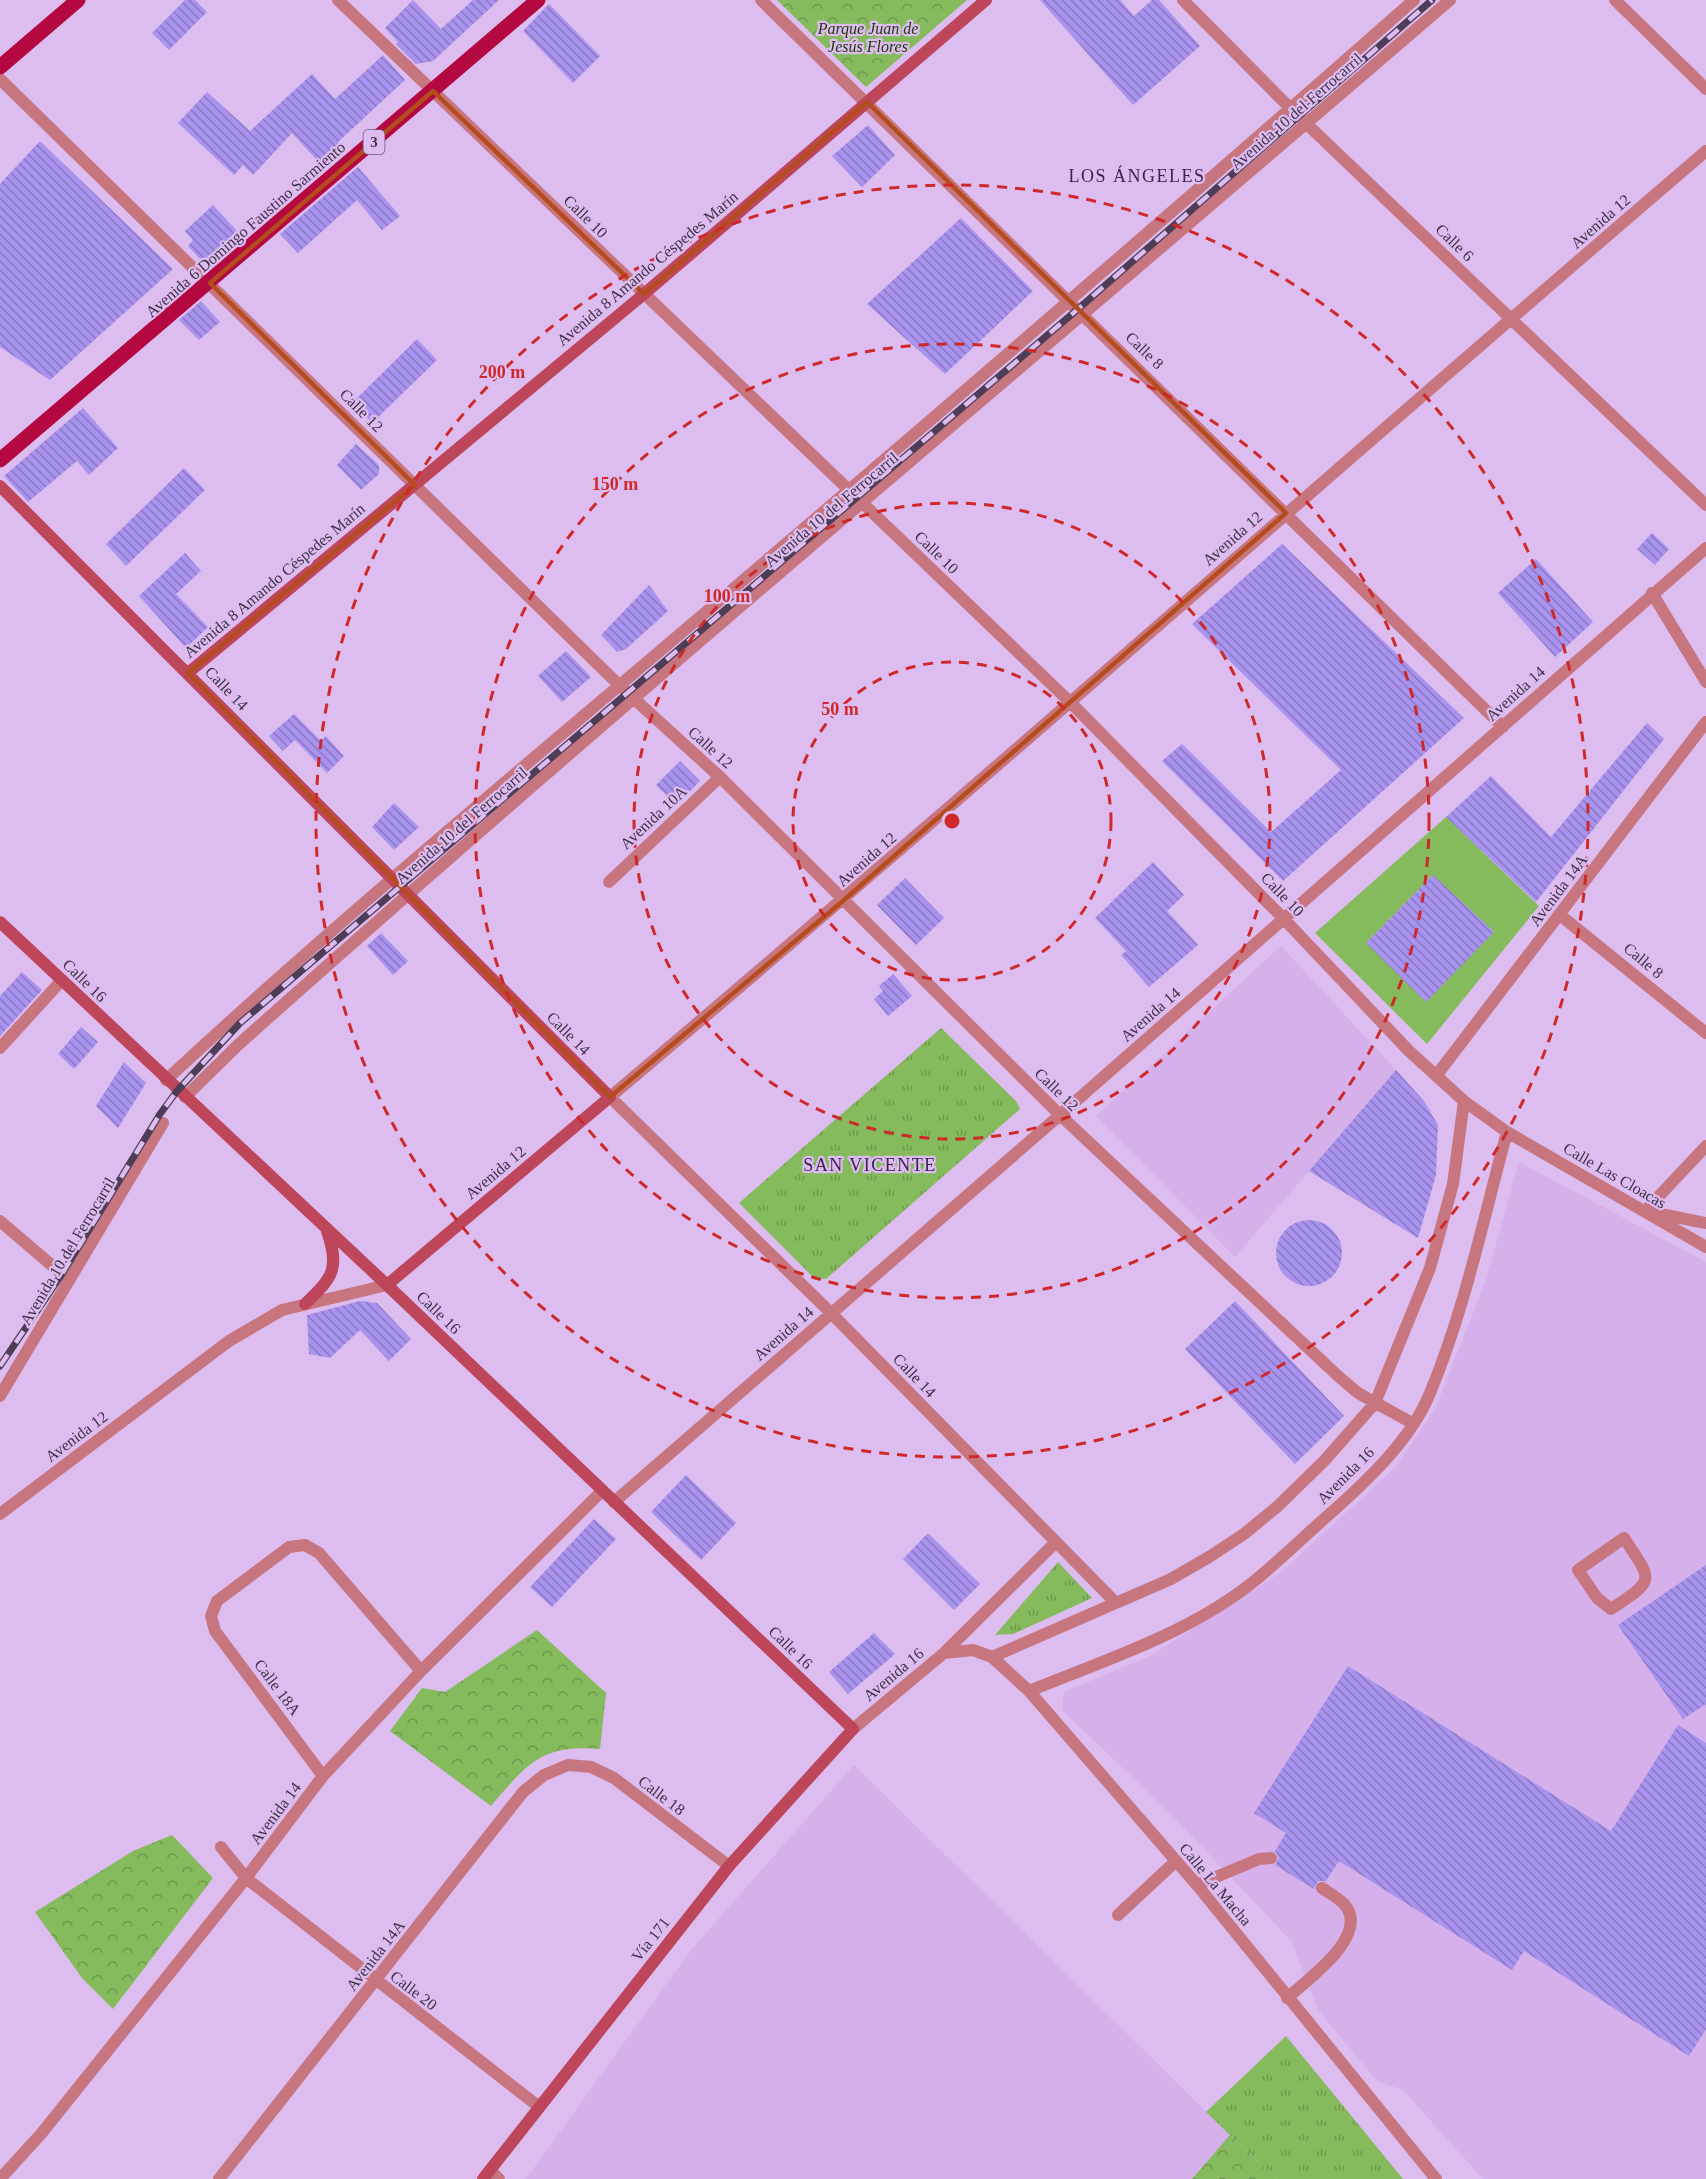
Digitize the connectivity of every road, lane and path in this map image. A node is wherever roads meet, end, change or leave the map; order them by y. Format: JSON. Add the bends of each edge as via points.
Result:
{"nodes":[{"id":1,"x":78,"y":0,"type":"edge"},
{"id":2,"x":338,"y":0,"type":"edge"},
{"id":3,"x":538,"y":0,"type":"edge"},
{"id":4,"x":762,"y":0,"type":"edge"},
{"id":5,"x":986,"y":0,"type":"edge"},
{"id":6,"x":1183,"y":0,"type":"edge"},
{"id":7,"x":1414,"y":0,"type":"edge"},
{"id":8,"x":1450,"y":0,"type":"edge"},
{"id":9,"x":1615,"y":0,"type":"edge"},
{"id":10,"x":0,"y":67,"type":"edge"},
{"id":11,"x":0,"y":79,"type":"edge"},
{"id":12,"x":1706,"y":89,"type":"edge"},
{"id":13,"x":433,"y":91,"type":"junction"},
{"id":14,"x":867,"y":102,"type":"junction"},
{"id":15,"x":1291,"y":109,"type":"junction"},
{"id":16,"x":1307,"y":123,"type":"junction"},
{"id":17,"x":1706,"y":151,"type":"edge"},
{"id":18,"x":210,"y":283,"type":"junction"},
{"id":19,"x":644,"y":294,"type":"junction"},
{"id":20,"x":1070,"y":302,"type":"junction"},
{"id":21,"x":1085,"y":315,"type":"junction"},
{"id":22,"x":1511,"y":318,"type":"junction"},
{"id":23,"x":0,"y":460,"type":"edge"},
{"id":24,"x":414,"y":485,"type":"junction"},
{"id":25,"x":0,"y":486,"type":"edge"},
{"id":26,"x":849,"y":490,"type":"junction"},
{"id":27,"x":863,"y":504,"type":"junction"},
{"id":28,"x":1706,"y":505,"type":"edge"},
{"id":29,"x":1286,"y":513,"type":"junction"},
{"id":30,"x":1706,"y":548,"type":"edge"},
{"id":31,"x":1652,"y":593,"type":"junction"},
{"id":32,"x":188,"y":673,"type":"junction"},
{"id":33,"x":1706,"y":682,"type":"edge"},
{"id":34,"x":620,"y":686,"type":"junction"},
{"id":35,"x":632,"y":698,"type":"junction"},
{"id":36,"x":1070,"y":702,"type":"junction"},
{"id":37,"x":1706,"y":722,"type":"edge"},
{"id":38,"x":1503,"y":727,"type":"junction"},
{"id":39,"x":720,"y":777,"type":"junction"},
{"id":40,"x":392,"y":880,"type":"junction"},
{"id":41,"x":609,"y":882,"type":"dead end"},
{"id":42,"x":408,"y":894,"type":"junction"},
{"id":43,"x":844,"y":900,"type":"junction"},
{"id":44,"x":1560,"y":915,"type":"junction"},
{"id":45,"x":1283,"y":918,"type":"junction"},
{"id":46,"x":0,"y":922,"type":"edge"},
{"id":47,"x":62,"y":980,"type":"junction"},
{"id":48,"x":1706,"y":1033,"type":"edge"},
{"id":49,"x":0,"y":1048,"type":"edge"},
{"id":50,"x":1436,"y":1076,"type":"junction"},
{"id":51,"x":166,"y":1080,"type":"junction"},
{"id":52,"x":185,"y":1097,"type":"junction"},
{"id":53,"x":610,"y":1097,"type":"junction"},
{"id":54,"x":1464,"y":1101,"type":"junction"},
{"id":55,"x":1060,"y":1115,"type":"junction"},
{"id":56,"x":163,"y":1123,"type":"dead end"},
{"id":57,"x":1507,"y":1132,"type":"junction"},
{"id":58,"x":1706,"y":1146,"type":"edge"},
{"id":59,"x":1645,"y":1211,"type":"junction"},
{"id":60,"x":0,"y":1221,"type":"edge"},
{"id":61,"x":1706,"y":1223,"type":"edge"},
{"id":62,"x":326,"y":1230,"type":"junction"},
{"id":63,"x":1706,"y":1247,"type":"edge"},
{"id":64,"x":69,"y":1280,"type":"junction"},
{"id":65,"x":387,"y":1285,"type":"junction"},
{"id":66,"x":305,"y":1304,"type":"junction"},
{"id":67,"x":831,"y":1313,"type":"junction"},
{"id":68,"x":0,"y":1396,"type":"edge"},
{"id":69,"x":1375,"y":1403,"type":"junction"},
{"id":70,"x":1412,"y":1423,"type":"junction"},
{"id":71,"x":602,"y":1491,"type":"junction"},
{"id":72,"x":614,"y":1502,"type":"junction"},
{"id":73,"x":0,"y":1514,"type":"edge"},
{"id":74,"x":1624,"y":1538,"type":"joint"},
{"id":75,"x":1056,"y":1542,"type":"junction"},
{"id":76,"x":1116,"y":1604,"type":"junction"},
{"id":77,"x":944,"y":1653,"type":"junction"},
{"id":78,"x":992,"y":1657,"type":"junction"},
{"id":79,"x":421,"y":1671,"type":"junction"},
{"id":80,"x":1029,"y":1691,"type":"junction"},
{"id":81,"x":853,"y":1729,"type":"junction"},
{"id":82,"x":568,"y":1766,"type":"joint"},
{"id":83,"x":323,"y":1776,"type":"junction"},
{"id":84,"x":221,"y":1847,"type":"dead end"},
{"id":85,"x":1271,"y":1858,"type":"dead end"},
{"id":86,"x":1176,"y":1861,"type":"junction"},
{"id":87,"x":729,"y":1866,"type":"junction"},
{"id":88,"x":246,"y":1878,"type":"junction"},
{"id":89,"x":1197,"y":1885,"type":"junction"},
{"id":90,"x":1322,"y":1888,"type":"dead end"},
{"id":91,"x":1118,"y":1915,"type":"dead end"},
{"id":92,"x":376,"y":1982,"type":"junction"},
{"id":93,"x":1287,"y":1998,"type":"junction"},
{"id":94,"x":538,"y":2106,"type":"junction"},
{"id":95,"x":486,"y":2175,"type":"edge"},
{"id":96,"x":0,"y":2179,"type":"edge"},
{"id":97,"x":219,"y":2179,"type":"edge"},
{"id":98,"x":499,"y":2179,"type":"edge"},
{"id":99,"x":1436,"y":2179,"type":"edge"}],
"edges":[{"from":1,"to":10,"type":"main road"},
{"from":2,"to":13,"type":"street","name":"Calle 10"},
{"from":3,"to":13,"type":"main road","name":"Avenida 6 Domingo Faustino Sarmiento","number":"3"},
{"from":4,"to":14,"type":"street","name":"Calle 8"},
{"from":5,"to":14,"type":"main road","name":"Avenida 8 Amando Céspedes Marín"},
{"from":6,"to":15,"type":"street","name":"Calle 6"},
{"from":7,"to":15,"type":"street","name":"Avenida 10 del Ferrocarril"},
{"from":8,"to":16,"type":"street","name":"Avenida 10 del Ferrocarril"},
{"from":9,"to":12,"type":"street"},
{"from":11,"to":18,"type":"street","name":"Calle 12"},
{"from":13,"to":18,"type":"main road","name":"Avenida 6 Domingo Faustino Sarmiento","number":"3"},
{"from":13,"to":19,"type":"street","name":"Calle 10"},
{"from":14,"to":19,"type":"main road","name":"Avenida 8 Amando Céspedes Marín"},
{"from":14,"to":20,"type":"street","name":"Calle 8"},
{"from":15,"to":16,"type":"street","name":"Calle 6"},
{"from":15,"to":20,"type":"street","name":"Avenida 10 del Ferrocarril"},
{"from":16,"to":21,"type":"street","name":"Avenida 10 del Ferrocarril"},
{"from":16,"to":22,"type":"street","name":"Calle 6"},
{"from":17,"to":22,"type":"street","name":"Avenida 12"},
{"from":18,"to":23,"type":"main road","name":"Avenida 6 Domingo Faustino Sarmiento"},
{"from":18,"to":24,"type":"street","name":"Calle 12"},
{"from":19,"to":24,"type":"main road","name":"Avenida 8 Amando Céspedes Marín"},
{"from":19,"to":26,"type":"street","name":"Calle 10"},
{"from":20,"to":21,"type":"street","name":"Calle 8"},
{"from":20,"to":26,"type":"street","name":"Avenida 10 del Ferrocarril"},
{"from":21,"to":27,"type":"street","name":"Avenida 10 del Ferrocarril"},
{"from":21,"to":29,"type":"street","name":"Calle 8"},
{"from":22,"to":28,"type":"street","name":"Calle 6"},
{"from":22,"to":29,"type":"street","name":"Avenida 12"},
{"from":24,"to":32,"type":"main road","name":"Avenida 8 Amando Céspedes Marín"},
{"from":24,"to":34,"type":"street","name":"Calle 12"},
{"from":25,"to":32,"type":"main road","name":"Calle 14"},
{"from":26,"to":27,"type":"street","name":"Calle 10"},
{"from":26,"to":34,"type":"street","name":"Avenida 10 del Ferrocarril"},
{"from":27,"to":35,"type":"street","name":"Avenida 10 del Ferrocarril"},
{"from":27,"to":36,"type":"street","name":"Calle 10"},
{"from":29,"to":36,"type":"street","name":"Avenida 12"},
{"from":29,"to":38,"type":"street","name":"Calle 8"},
{"from":30,"to":31,"type":"street","name":"Avenida 14"},
{"from":31,"to":33,"type":"street"},
{"from":31,"to":38,"type":"street","name":"Avenida 14"},
{"from":32,"to":40,"type":"main road","name":"Calle 14"},
{"from":34,"to":35,"type":"street","name":"Calle 12"},
{"from":34,"to":40,"type":"street","name":"Avenida 10 del Ferrocarril"},
{"from":35,"to":39,"type":"street","name":"Calle 12"},
{"from":35,"to":42,"type":"street","name":"Avenida 10 del Ferrocarril"},
{"from":36,"to":43,"type":"street","name":"Avenida 12"},
{"from":36,"to":45,"type":"street","name":"Calle 10"},
{"from":37,"to":44,"type":"street","name":"Avenida 14A"},
{"from":38,"to":45,"type":"street","name":"Avenida 14"},
{"from":39,"to":41,"type":"street","name":"Avenida 10A"},
{"from":39,"to":43,"type":"street","name":"Calle 12"},
{"from":40,"to":42,"type":"main road","name":"Calle 14"},
{"from":40,"to":51,"type":"street","name":"Avenida 10 del Ferrocarril"},
{"from":42,"to":52,"type":"street","name":"Avenida 10 del Ferrocarril"},
{"from":42,"to":53,"type":"main road","name":"Calle 14"},
{"from":43,"to":53,"type":"street","name":"Avenida 12"},
{"from":43,"to":55,"type":"street","name":"Calle 12"},
{"from":44,"to":48,"type":"street","name":"Calle 8"},
{"from":44,"to":50,"type":"street","name":"Avenida 14A"},
{"from":45,"to":50,"type":"street","name":"Calle 10"},
{"from":45,"to":55,"type":"street","name":"Avenida 14"},
{"from":46,"to":47,"type":"main road","name":"Calle 16"},
{"from":47,"to":49,"type":"street"},
{"from":47,"to":51,"type":"main road","name":"Calle 16"},
{"from":50,"to":54,"type":"street","name":"Calle 10"},
{"from":51,"to":52,"type":"main road","name":"Calle 16"},
{"from":52,"to":62,"type":"main road","name":"Calle 16"},
{"from":53,"to":65,"type":"main road","name":"Avenida 12"},
{"from":53,"to":67,"type":"street","name":"Calle 14"},
{"from":54,"to":57,"type":"street","name":"Calle 10"},
{"from":54,"to":69,"type":"street","name":"Avenida 16","via":[[1453,1184],[1430,1268]]},
{"from":55,"to":67,"type":"street","name":"Avenida 14"},
{"from":55,"to":69,"type":"street","name":"Calle 12","via":[[1338,1376]]},
{"from":56,"to":64,"type":"street","name":"Avenida 10 del Ferrocarril"},
{"from":57,"to":59,"type":"street","name":"Calle Las Cloacas"},
{"from":57,"to":70,"type":"street","name":"Avenida 16","via":[[1474,1265],[1430,1395]]},
{"from":58,"to":59,"type":"street"},
{"from":59,"to":61,"type":"street"},
{"from":59,"to":63,"type":"street","name":"Calle Las Cloacas"},
{"from":60,"to":64,"type":"street"},
{"from":62,"to":65,"type":"main road","name":"Calle 16"},
{"from":62,"to":66,"type":"main road","via":[[335,1264],[324,1285]]},
{"from":64,"to":68,"type":"street","name":"Avenida 10 del Ferrocarril"},
{"from":65,"to":66,"type":"street","name":"Avenida 12"},
{"from":65,"to":71,"type":"main road","name":"Calle 16"},
{"from":66,"to":73,"type":"street","name":"Avenida 12","via":[[258,1322],[229,1341]]},
{"from":67,"to":72,"type":"street","name":"Avenida 14"},
{"from":67,"to":75,"type":"street","name":"Calle 14"},
{"from":69,"to":70,"type":"street","name":"Calle 12"},
{"from":69,"to":76,"type":"street","name":"Avenida 16","via":[[1325,1460],[1244,1534],[1171,1579]]},
{"from":70,"to":80,"type":"street","name":"Avenida 16","via":[[1355,1492],[1248,1586],[1150,1642]]},
{"from":71,"to":72,"type":"main road","name":"Calle 16"},
{"from":71,"to":79,"type":"street","name":"Avenida 14"},
{"from":72,"to":81,"type":"main road","name":"Calle 16"},
{"from":74,"to":74,"type":"street","via":[[1578,1570],[1597,1598],[1611,1609],[1643,1588],[1647,1580],[1646,1570]]},
{"from":75,"to":76,"type":"street","name":"Calle 14"},
{"from":75,"to":77,"type":"street","name":"Avenida 16"},
{"from":76,"to":78,"type":"street","name":"Avenida 16"},
{"from":77,"to":78,"type":"street","via":[[973,1650]]},
{"from":77,"to":81,"type":"street","name":"Avenida 16"},
{"from":78,"to":80,"type":"street","name":"Calle La Macha"},
{"from":79,"to":83,"type":"street","name":"Avenida 14"},
{"from":79,"to":83,"type":"street","name":"Calle 18A","via":[[319,1553],[305,1545],[289,1547],[217,1601],[210,1616],[215,1631]]},
{"from":80,"to":86,"type":"street","name":"Calle La Macha"},
{"from":81,"to":87,"type":"main road","name":"Vía 171"},
{"from":82,"to":87,"type":"street","name":"Calle 18","via":[[591,1767],[614,1778]]},
{"from":82,"to":92,"type":"street","name":"Avenida 14A","via":[[544,1775],[523,1792]]},
{"from":83,"to":88,"type":"street","name":"Avenida 14"},
{"from":84,"to":88,"type":"street","name":"Calle 20"},
{"from":85,"to":89,"type":"street"},
{"from":86,"to":89,"type":"street","name":"Calle La Macha"},
{"from":86,"to":91,"type":"street"},
{"from":87,"to":94,"type":"main road","name":"Vía 171"},
{"from":88,"to":92,"type":"street","name":"Calle 20"},
{"from":88,"to":96,"type":"street","name":"Avenida 14","via":[[41,2134]]},
{"from":89,"to":93,"type":"street","name":"Calle La Macha"},
{"from":90,"to":93,"type":"street","via":[[1346,1906],[1350,1919],[1343,1947]]},
{"from":92,"to":94,"type":"street","name":"Calle 20"},
{"from":92,"to":97,"type":"street","name":"Avenida 14A"},
{"from":93,"to":99,"type":"street","name":"Calle La Macha"},
{"from":94,"to":95,"type":"main road","name":"Vía 171"},
{"from":95,"to":98,"type":"street"}]}
